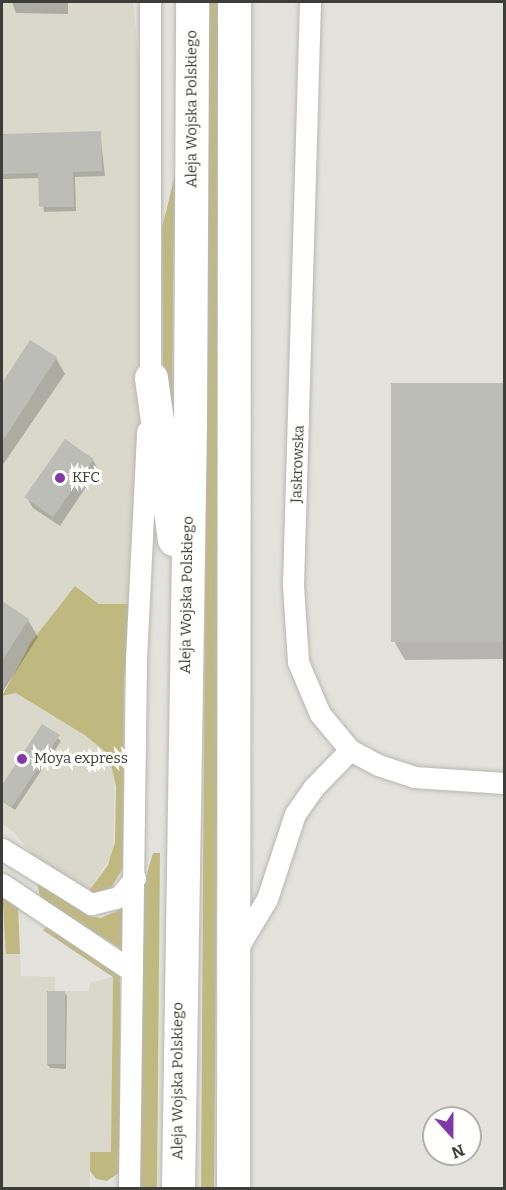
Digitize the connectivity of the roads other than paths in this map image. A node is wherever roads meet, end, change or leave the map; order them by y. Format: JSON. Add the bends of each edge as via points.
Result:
{"nodes":[{"id":1,"x":150,"y":2,"type":"edge"},
{"id":2,"x":192,"y":2,"type":"edge"},
{"id":3,"x":234,"y":2,"type":"edge"},
{"id":4,"x":310,"y":2,"type":"edge"},
{"id":5,"x":151,"y":378,"type":"junction"},
{"id":6,"x":187,"y":607,"type":"junction"},
{"id":7,"x":350,"y":750,"type":"junction"},
{"id":8,"x":504,"y":783,"type":"edge"},
{"id":9,"x":2,"y":849,"type":"edge"},
{"id":10,"x":135,"y":878,"type":"junction"},
{"id":11,"x":2,"y":884,"type":"edge"},
{"id":12,"x":233,"y":956,"type":"junction"},
{"id":13,"x":132,"y":971,"type":"junction"},
{"id":14,"x":129,"y":1188,"type":"edge"},
{"id":15,"x":178,"y":1188,"type":"edge"},
{"id":16,"x":233,"y":1188,"type":"edge"}],
"edges":[{"from":1,"to":5,"type":"street"},
{"from":2,"to":6,"type":"main road","name":"Aleja Wojska Polskiego"},
{"from":3,"to":12,"type":"main road"},
{"from":4,"to":7,"type":"street","name":"Jaskrowska","via":[[294,634],[311,699]]},
{"from":5,"to":6,"type":"main road","via":[[166,495]]},
{"from":5,"to":10,"type":"street","via":[[136,659]]},
{"from":6,"to":15,"type":"main road","name":"Aleja Wojska Polskiego"},
{"from":7,"to":8,"type":"street","name":"Jaskrowska","via":[[414,777]]},
{"from":7,"to":12,"type":"street","via":[[313,788],[295,814],[267,899]]},
{"from":9,"to":10,"type":"street","via":[[80,901],[91,904],[119,897]]},
{"from":10,"to":13,"type":"street"},
{"from":11,"to":13,"type":"street"},
{"from":12,"to":16,"type":"main road"},
{"from":13,"to":14,"type":"street"}]}
